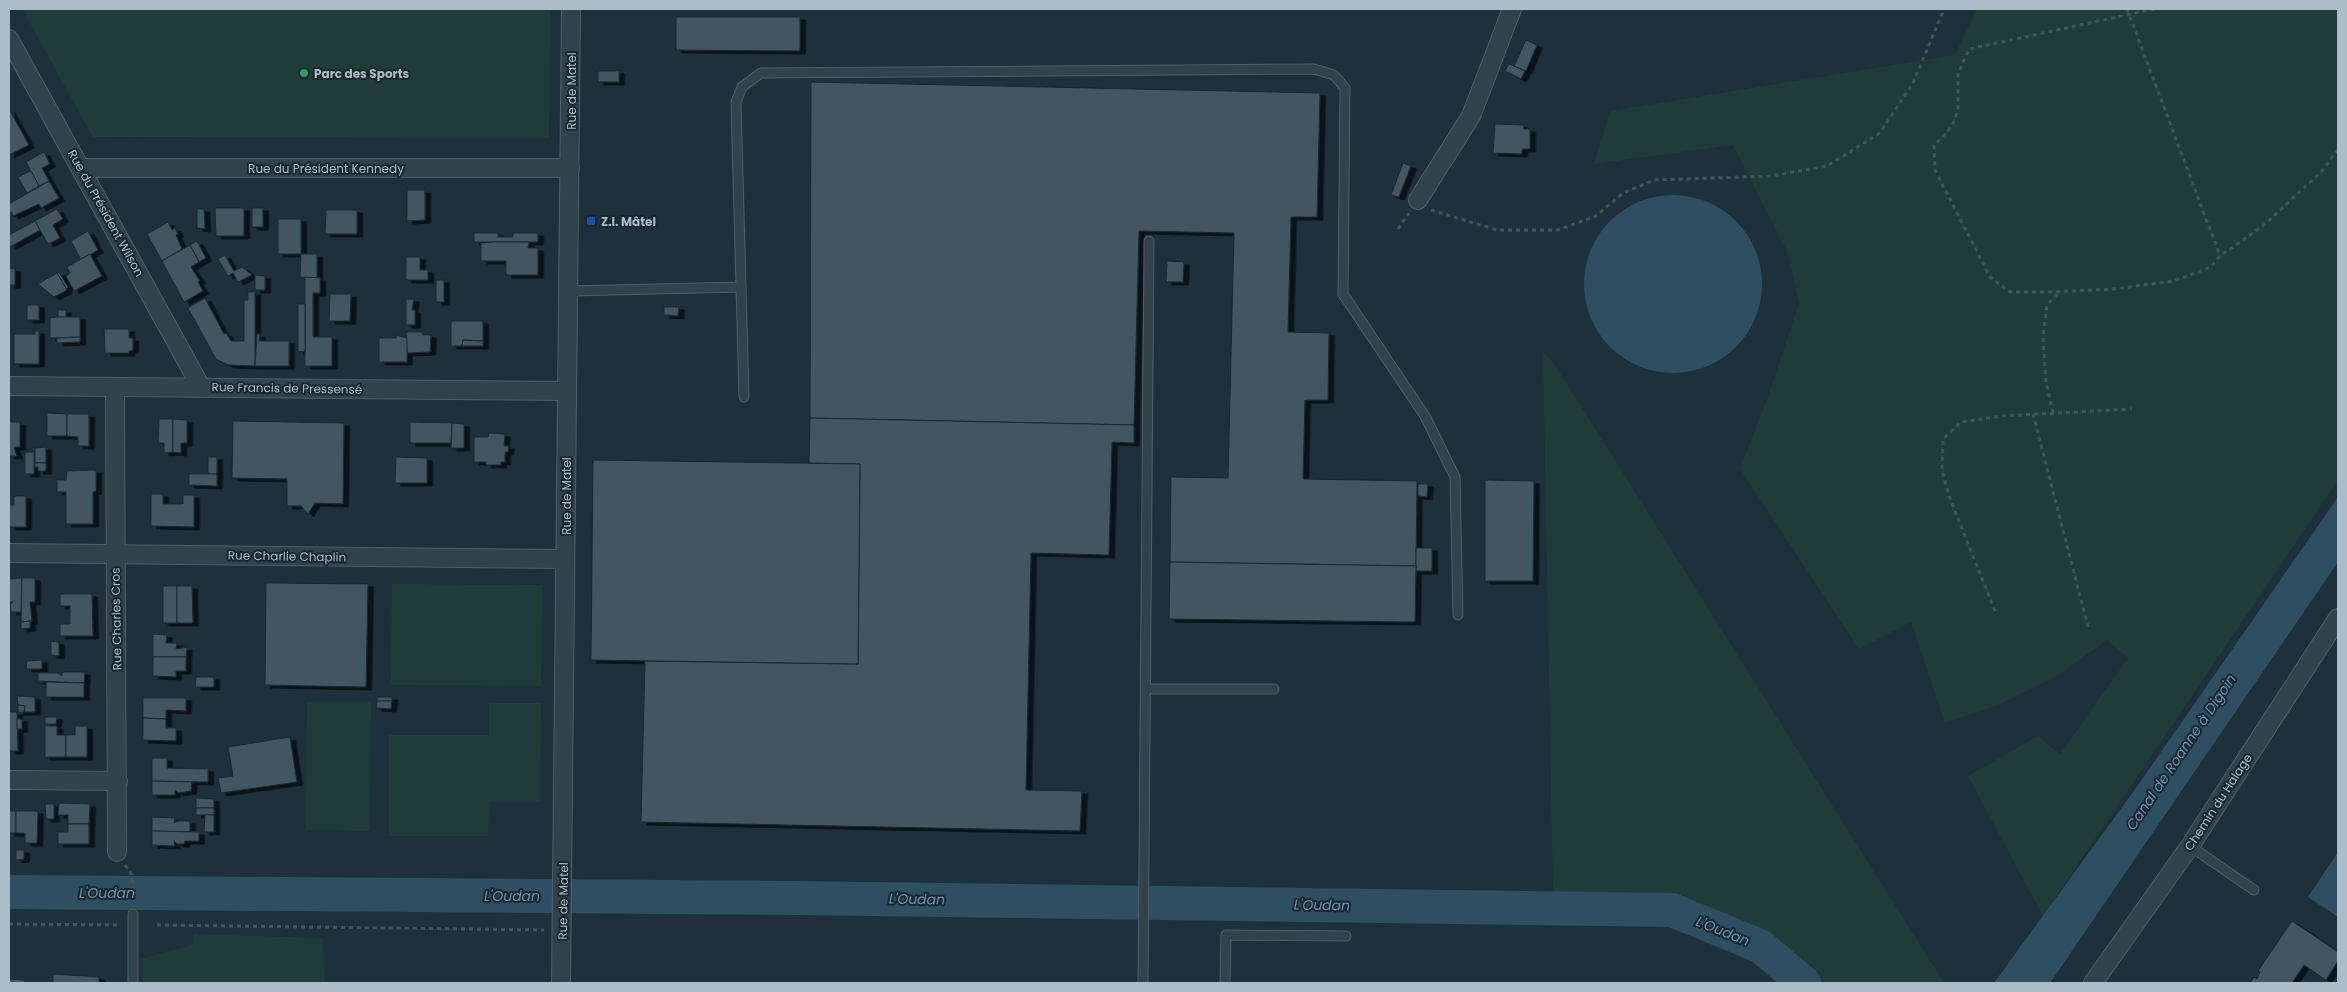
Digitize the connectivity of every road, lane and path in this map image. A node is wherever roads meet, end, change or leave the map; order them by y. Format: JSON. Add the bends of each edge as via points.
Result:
{"nodes":[{"id":1,"x":571,"y":9,"type":"edge"},
{"id":2,"x":1512,"y":9,"type":"edge"},
{"id":3,"x":1944,"y":9,"type":"edge"},
{"id":4,"x":2128,"y":9,"type":"edge"},
{"id":5,"x":2154,"y":9,"type":"edge"},
{"id":6,"x":2130,"y":14,"type":"junction"},
{"id":7,"x":9,"y":39,"type":"edge"},
{"id":8,"x":2338,"y":148,"type":"edge"},
{"id":9,"x":81,"y":168,"type":"junction"},
{"id":10,"x":570,"y":168,"type":"junction"},
{"id":11,"x":1418,"y":200,"type":"dead end"},
{"id":12,"x":1433,"y":212,"type":"dead end"},
{"id":13,"x":1149,"y":241,"type":"dead end"},
{"id":14,"x":2220,"y":256,"type":"junction"},
{"id":15,"x":741,"y":287,"type":"junction"},
{"id":16,"x":568,"y":291,"type":"junction"},
{"id":17,"x":2059,"y":292,"type":"junction"},
{"id":18,"x":9,"y":386,"type":"edge"},
{"id":19,"x":115,"y":387,"type":"junction"},
{"id":20,"x":201,"y":387,"type":"junction"},
{"id":21,"x":566,"y":391,"type":"junction"},
{"id":22,"x":744,"y":397,"type":"dead end"},
{"id":23,"x":2132,"y":409,"type":"dead end"},
{"id":24,"x":2053,"y":413,"type":"junction"},
{"id":25,"x":2032,"y":414,"type":"junction"},
{"id":26,"x":9,"y":553,"type":"edge"},
{"id":27,"x":115,"y":554,"type":"junction"},
{"id":28,"x":565,"y":559,"type":"junction"},
{"id":29,"x":1995,"y":610,"type":"dead end"},
{"id":30,"x":1458,"y":615,"type":"dead end"},
{"id":31,"x":2338,"y":618,"type":"edge"},
{"id":32,"x":2088,"y":627,"type":"dead end"},
{"id":33,"x":1146,"y":689,"type":"junction"},
{"id":34,"x":1274,"y":689,"type":"dead end"},
{"id":35,"x":9,"y":780,"type":"edge"},
{"id":36,"x":118,"y":781,"type":"junction"},
{"id":37,"x":2190,"y":846,"type":"junction"},
{"id":38,"x":117,"y":852,"type":"dead end"},
{"id":39,"x":132,"y":875,"type":"dead end"},
{"id":40,"x":2254,"y":890,"type":"dead end"},
{"id":41,"x":134,"y":914,"type":"joint"},
{"id":42,"x":9,"y":924,"type":"edge"},
{"id":43,"x":134,"y":925,"type":"junction"},
{"id":44,"x":157,"y":926,"type":"dead end"},
{"id":45,"x":562,"y":931,"type":"junction"},
{"id":46,"x":1346,"y":936,"type":"dead end"},
{"id":47,"x":133,"y":983,"type":"edge"},
{"id":48,"x":561,"y":983,"type":"edge"},
{"id":49,"x":1143,"y":983,"type":"edge"},
{"id":50,"x":1225,"y":983,"type":"edge"},
{"id":51,"x":2093,"y":983,"type":"edge"}],
"edges":[{"from":1,"to":10,"type":"street","name":"Rue de Matel"},
{"from":2,"to":11,"type":"street","via":[[1471,116]]},
{"from":3,"to":12,"type":"path","via":[[1913,83],[1880,133],[1827,166],[1772,176],[1654,180],[1623,194],[1596,216],[1558,230],[1497,230]]},
{"from":4,"to":6,"type":"path"},
{"from":5,"to":6,"type":"path"},
{"from":6,"to":14,"type":"path"},
{"from":6,"to":17,"type":"path","via":[[1969,49],[1958,74],[1958,110],[1952,126],[1934,146],[1935,170],[1990,277],[2010,292]]},
{"from":7,"to":9,"type":"street","name":"Rue du Président Wilson"},
{"from":8,"to":14,"type":"path","via":[[2322,171],[2264,225]]},
{"from":9,"to":10,"type":"street","name":"Rue du Président Kennedy"},
{"from":9,"to":20,"type":"street","name":"Rue du Président Wilson"},
{"from":10,"to":16,"type":"street","name":"Rue de Matel"},
{"from":13,"to":33,"type":"lane"},
{"from":14,"to":17,"type":"path","via":[[2211,267],[2174,280],[2114,289]]},
{"from":15,"to":16,"type":"lane"},
{"from":15,"to":22,"type":"lane"},
{"from":15,"to":30,"type":"lane","via":[[736,102],[742,87],[761,73],[1314,69],[1334,75],[1344,88],[1343,294],[1425,416],[1455,477]]},
{"from":16,"to":21,"type":"street","name":"Rue de Matel"},
{"from":17,"to":24,"type":"path","via":[[2048,305],[2043,337],[2046,382]]},
{"from":18,"to":19,"type":"street","name":"Rue Francis de Pressensé"},
{"from":19,"to":20,"type":"street","name":"Rue Francis de Pressensé"},
{"from":19,"to":27,"type":"street","name":"Rue Charles Cros"},
{"from":20,"to":21,"type":"street","name":"Rue Francis de Pressensé"},
{"from":21,"to":28,"type":"street","name":"Rue de Matel"},
{"from":23,"to":24,"type":"path"},
{"from":24,"to":25,"type":"path"},
{"from":25,"to":29,"type":"path","via":[[1961,422],[1943,439],[1942,471],[1949,496]]},
{"from":25,"to":32,"type":"path"},
{"from":26,"to":27,"type":"street","name":"Rue Charlie Chaplin"},
{"from":27,"to":28,"type":"street","name":"Rue Charlie Chaplin"},
{"from":27,"to":36,"type":"street","name":"Rue Charles Cros"},
{"from":28,"to":45,"type":"street","name":"Rue de Matel"},
{"from":31,"to":37,"type":"street","name":"Chemin du Halage"},
{"from":33,"to":34,"type":"lane"},
{"from":33,"to":49,"type":"lane"},
{"from":35,"to":36,"type":"street"},
{"from":36,"to":38,"type":"street","name":"Rue Charles Cros"},
{"from":37,"to":40,"type":"lane"},
{"from":37,"to":51,"type":"street","name":"Chemin du Halage"},
{"from":39,"to":41,"type":"path"},
{"from":41,"to":43,"type":"lane"},
{"from":42,"to":43,"type":"path"},
{"from":43,"to":47,"type":"lane"},
{"from":44,"to":45,"type":"path"},
{"from":45,"to":48,"type":"street","name":"Rue de Matel"},
{"from":46,"to":50,"type":"lane","via":[[1226,935]]}]}
